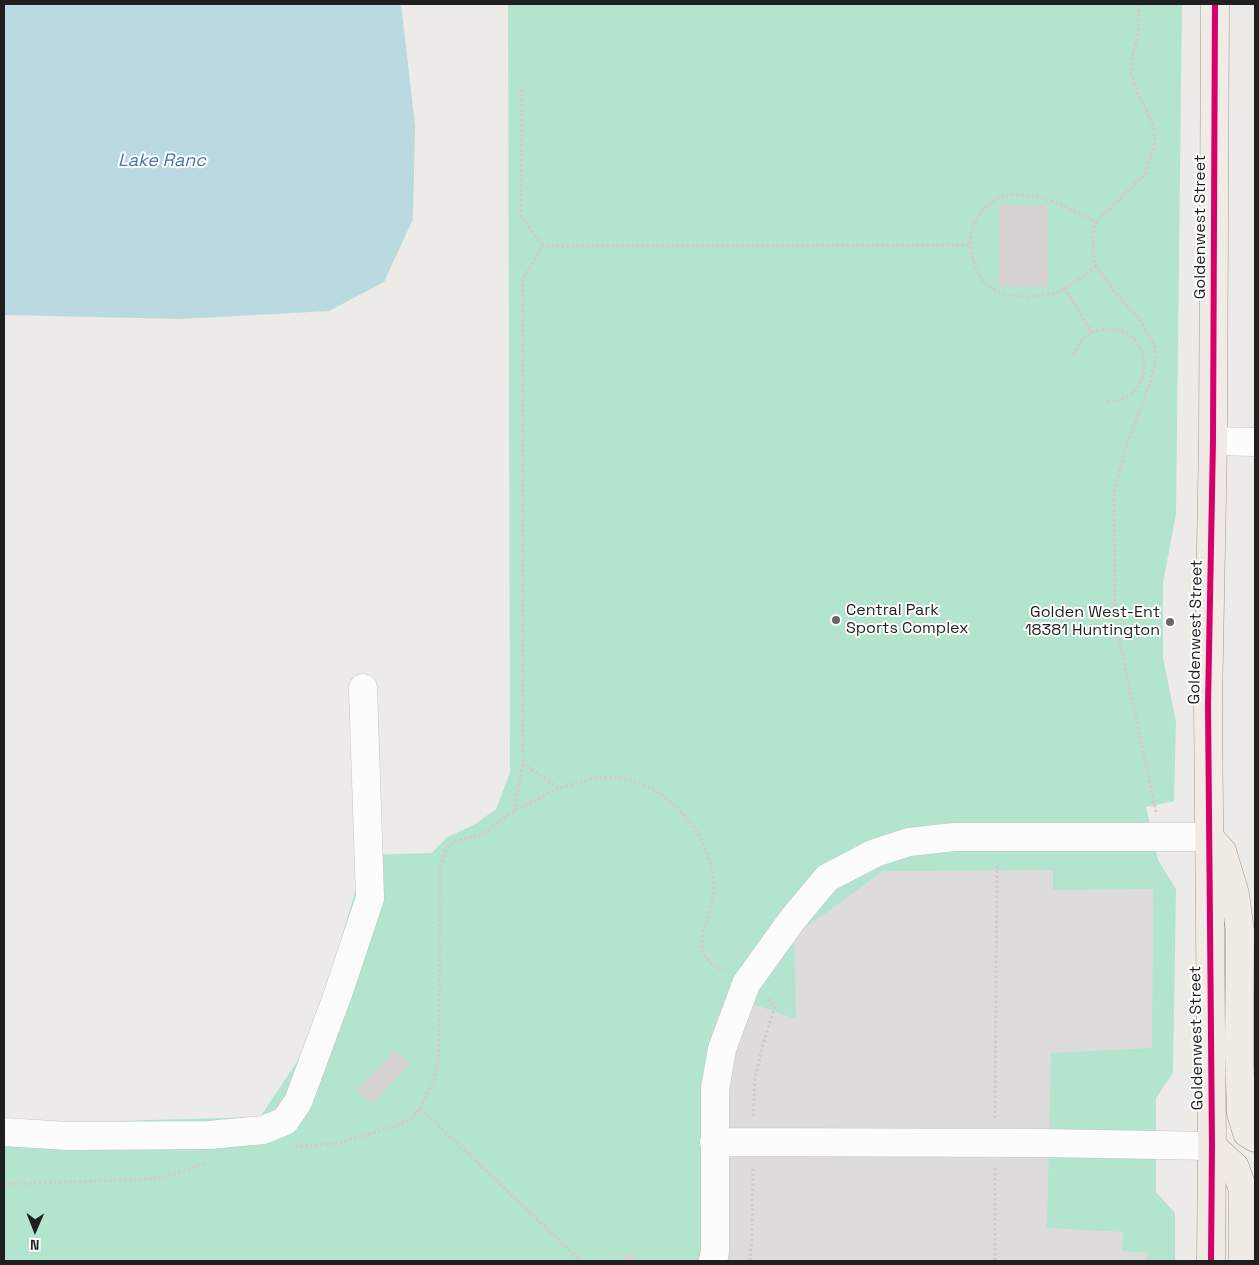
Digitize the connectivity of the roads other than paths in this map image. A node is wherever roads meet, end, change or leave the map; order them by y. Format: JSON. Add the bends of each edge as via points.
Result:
{"nodes":[{"id":1,"x":1215,"y":4,"type":"edge"},
{"id":2,"x":1213,"y":441,"type":"junction"},
{"id":3,"x":1255,"y":442,"type":"edge"},
{"id":4,"x":363,"y":688,"type":"dead end"},
{"id":5,"x":1209,"y":837,"type":"junction"},
{"id":6,"x":4,"y":1132,"type":"edge"},
{"id":7,"x":1255,"y":1138,"type":"edge"},
{"id":8,"x":714,"y":1142,"type":"junction"},
{"id":9,"x":1212,"y":1146,"type":"junction"},
{"id":10,"x":713,"y":1261,"type":"edge"},
{"id":11,"x":1211,"y":1261,"type":"edge"},
{"id":12,"x":1243,"y":1261,"type":"edge"}],
"edges":[{"from":1,"to":2,"type":"main road","name":"Goldenwest Street"},
{"from":2,"to":3,"type":"street"},
{"from":2,"to":5,"type":"main road","name":"Goldenwest Street"},
{"from":4,"to":6,"type":"street","via":[[370,898],[298,1102],[285,1122],[263,1130],[209,1135],[68,1136]]},
{"from":5,"to":7,"type":"main road","via":[[1222,851],[1235,894],[1240,931],[1240,1113],[1247,1133]]},
{"from":5,"to":8,"type":"street","via":[[954,837],[908,842],[883,850],[827,878],[746,984],[722,1049],[716,1089]]},
{"from":5,"to":9,"type":"main road","name":"Goldenwest Street"},
{"from":8,"to":9,"type":"street"},
{"from":8,"to":10,"type":"street"},
{"from":9,"to":11,"type":"main road","name":"Goldenwest Street"},
{"from":9,"to":12,"type":"main road","via":[[1234,1167],[1242,1190]]}]}
